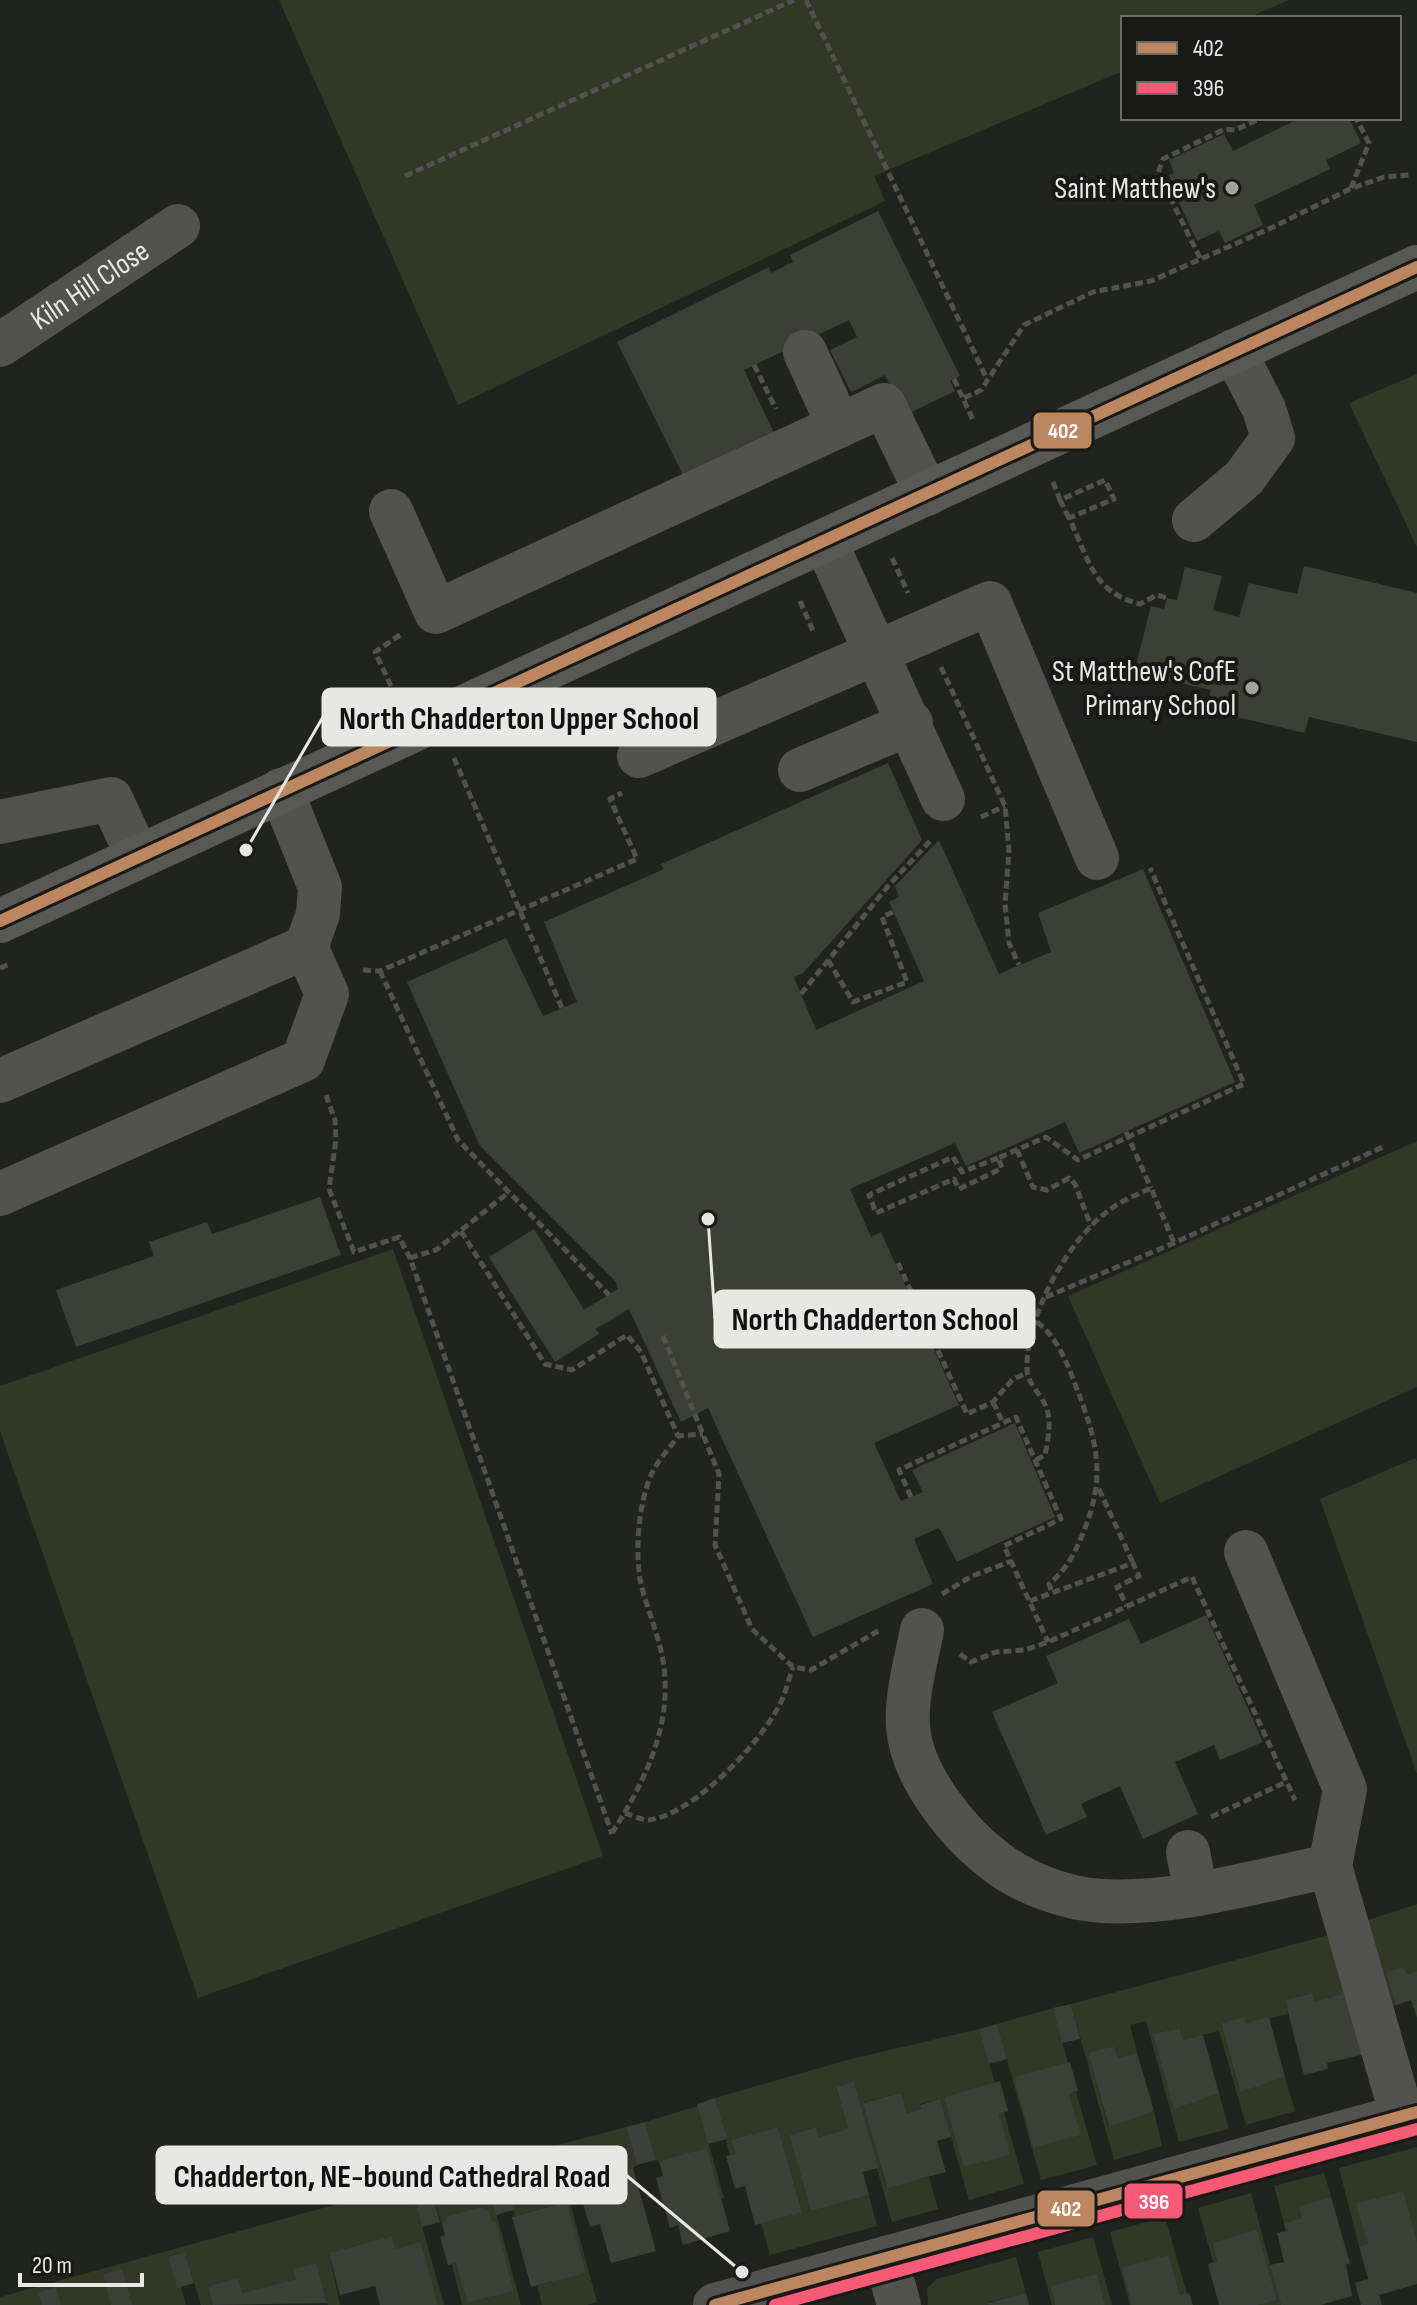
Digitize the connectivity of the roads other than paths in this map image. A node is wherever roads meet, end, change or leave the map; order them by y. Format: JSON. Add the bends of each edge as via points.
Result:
{"nodes":[{"id":1,"x":178,"y":226,"type":"dead end"},
{"id":2,"x":1417,"y":267,"type":"edge"},
{"id":3,"x":0,"y":345,"type":"edge"},
{"id":4,"x":1234,"y":351,"type":"junction"},
{"id":5,"x":805,"y":352,"type":"dead end"},
{"id":6,"x":839,"y":426,"type":"junction"},
{"id":7,"x":927,"y":494,"type":"junction"},
{"id":8,"x":391,"y":511,"type":"dead end"},
{"id":9,"x":1194,"y":520,"type":"dead end"},
{"id":10,"x":825,"y":541,"type":"junction"},
{"id":11,"x":877,"y":650,"type":"junction"},
{"id":12,"x":911,"y":723,"type":"junction"},
{"id":13,"x":800,"y":770,"type":"dead end"},
{"id":14,"x":633,"y":773,"type":"road end"},
{"id":15,"x":281,"y":790,"type":"junction"},
{"id":16,"x":952,"y":819,"type":"road end"},
{"id":17,"x":0,"y":822,"type":"edge"},
{"id":18,"x":138,"y":857,"type":"junction"},
{"id":19,"x":1097,"y":858,"type":"dead end"},
{"id":20,"x":0,"y":921,"type":"edge"},
{"id":21,"x":306,"y":947,"type":"junction"},
{"id":22,"x":0,"y":1081,"type":"edge"},
{"id":23,"x":0,"y":1194,"type":"edge"},
{"id":24,"x":1246,"y":1552,"type":"dead end"},
{"id":25,"x":915,"y":1618,"type":"road end"},
{"id":26,"x":1330,"y":1866,"type":"junction"},
{"id":27,"x":1410,"y":2114,"type":"edge"},
{"id":28,"x":886,"y":2258,"type":"junction"},
{"id":29,"x":715,"y":2305,"type":"edge"},
{"id":30,"x":899,"y":2305,"type":"edge"}],
"edges":[{"from":1,"to":3,"type":"street","name":"Kiln Hill Close"},
{"from":2,"to":4,"type":"main road"},
{"from":4,"to":7,"type":"main road"},
{"from":4,"to":9,"type":"street","via":[[1273,438],[1244,478]]},
{"from":5,"to":6,"type":"street"},
{"from":6,"to":7,"type":"street","via":[[884,405]]},
{"from":6,"to":8,"type":"street","via":[[436,612]]},
{"from":7,"to":10,"type":"main road"},
{"from":10,"to":11,"type":"street"},
{"from":10,"to":15,"type":"main road"},
{"from":11,"to":12,"type":"street"},
{"from":11,"to":14,"type":"street"},
{"from":11,"to":19,"type":"street","via":[[990,603]]},
{"from":12,"to":13,"type":"street"},
{"from":12,"to":16,"type":"street"},
{"from":15,"to":18,"type":"main road"},
{"from":15,"to":21,"type":"street","via":[[320,887],[318,914]]},
{"from":17,"to":18,"type":"street","via":[[111,799]]},
{"from":18,"to":20,"type":"main road"},
{"from":21,"to":22,"type":"street"},
{"from":21,"to":23,"type":"street","via":[[327,994],[303,1060]]},
{"from":24,"to":26,"type":"street","via":[[1345,1789]]},
{"from":25,"to":26,"type":"street","via":[[908,1726],[914,1755],[934,1795],[995,1862],[1028,1881],[1100,1901],[1157,1900],[1192,1872]]},
{"from":26,"to":27,"type":"street"},
{"from":27,"to":28,"type":"street"},
{"from":28,"to":29,"type":"street"},
{"from":28,"to":30,"type":"street"}]}
